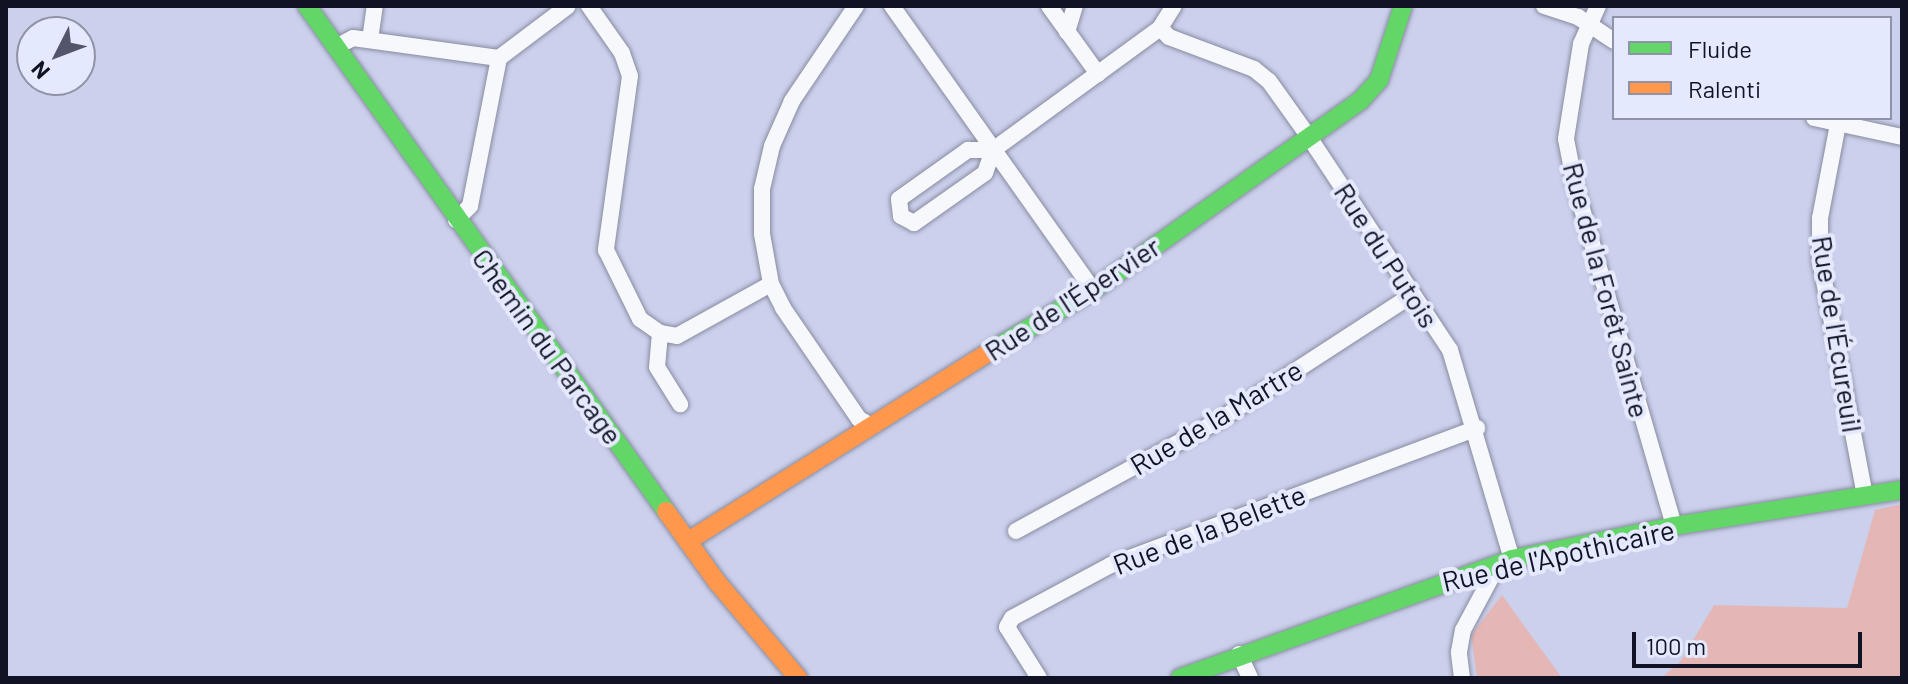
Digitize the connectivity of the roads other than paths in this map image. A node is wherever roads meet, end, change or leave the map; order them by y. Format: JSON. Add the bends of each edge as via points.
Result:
{"nodes":[{"id":1,"x":307,"y":6,"type":"edge"},
{"id":2,"x":375,"y":6,"type":"edge"},
{"id":3,"x":568,"y":6,"type":"edge"},
{"id":4,"x":589,"y":6,"type":"edge"},
{"id":5,"x":856,"y":6,"type":"edge"},
{"id":6,"x":892,"y":6,"type":"edge"},
{"id":7,"x":1049,"y":6,"type":"edge"},
{"id":8,"x":1075,"y":6,"type":"edge"},
{"id":9,"x":1174,"y":6,"type":"edge"},
{"id":10,"x":1403,"y":6,"type":"edge"},
{"id":11,"x":1544,"y":6,"type":"edge"},
{"id":12,"x":1598,"y":6,"type":"edge"},
{"id":13,"x":1590,"y":24,"type":"junction"},
{"id":14,"x":1160,"y":28,"type":"junction"},
{"id":15,"x":1067,"y":32,"type":"junction"},
{"id":16,"x":370,"y":40,"type":"junction"},
{"id":17,"x":1612,"y":40,"type":"edge"},
{"id":18,"x":336,"y":47,"type":"junction"},
{"id":19,"x":499,"y":58,"type":"junction"},
{"id":20,"x":1098,"y":74,"type":"junction"},
{"id":21,"x":1822,"y":120,"type":"edge"},
{"id":22,"x":1838,"y":124,"type":"junction"},
{"id":23,"x":1309,"y":137,"type":"junction"},
{"id":24,"x":1902,"y":137,"type":"edge"},
{"id":25,"x":993,"y":150,"type":"junction"},
{"id":26,"x":456,"y":220,"type":"junction"},
{"id":27,"x":771,"y":284,"type":"junction"},
{"id":28,"x":1093,"y":290,"type":"junction"},
{"id":29,"x":1412,"y":295,"type":"junction"},
{"id":30,"x":660,"y":333,"type":"junction"},
{"id":31,"x":680,"y":404,"type":"dead end"},
{"id":32,"x":868,"y":424,"type":"junction"},
{"id":33,"x":1477,"y":428,"type":"junction"},
{"id":34,"x":1902,"y":490,"type":"edge"},
{"id":35,"x":1865,"y":496,"type":"junction"},
{"id":36,"x":1674,"y":526,"type":"junction"},
{"id":37,"x":1016,"y":531,"type":"dead end"},
{"id":38,"x":688,"y":541,"type":"junction"},
{"id":39,"x":1506,"y":561,"type":"junction"},
{"id":40,"x":1239,"y":654,"type":"junction"},
{"id":41,"x":798,"y":678,"type":"edge"},
{"id":42,"x":1039,"y":678,"type":"edge"},
{"id":43,"x":1180,"y":678,"type":"edge"},
{"id":44,"x":1250,"y":678,"type":"edge"},
{"id":45,"x":1462,"y":678,"type":"edge"}],
"edges":[{"from":1,"to":18,"type":"street","name":"Chemin du Parcage"},
{"from":2,"to":16,"type":"street"},
{"from":3,"to":19,"type":"street"},
{"from":4,"to":30,"type":"street","via":[[622,53],[630,76],[606,250],[640,319]]},
{"from":5,"to":27,"type":"street","via":[[792,101],[772,146],[762,189],[762,234]]},
{"from":6,"to":25,"type":"street"},
{"from":7,"to":15,"type":"street"},
{"from":8,"to":15,"type":"street"},
{"from":9,"to":14,"type":"street"},
{"from":10,"to":23,"type":"street","name":"Rue de l'Épervier","via":[[1372,90]]},
{"from":11,"to":13,"type":"street"},
{"from":12,"to":13,"type":"street","name":"Rue de la Forêt Sainte"},
{"from":13,"to":17,"type":"street"},
{"from":13,"to":36,"type":"street","name":"Rue de la Forêt Sainte","via":[[1573,78],[1566,139]]},
{"from":14,"to":20,"type":"street"},
{"from":14,"to":23,"type":"street","name":"Rue du Putois","via":[[1169,37],[1254,69],[1269,81]]},
{"from":15,"to":20,"type":"street"},
{"from":16,"to":18,"type":"street","via":[[353,38]]},
{"from":16,"to":19,"type":"street"},
{"from":18,"to":26,"type":"street","name":"Chemin du Parcage"},
{"from":19,"to":26,"type":"street","via":[[470,206]]},
{"from":20,"to":25,"type":"street"},
{"from":21,"to":22,"type":"street"},
{"from":22,"to":24,"type":"street"},
{"from":22,"to":35,"type":"street","name":"Rue de l'Écureuil","via":[[1820,218],[1820,260]]},
{"from":23,"to":28,"type":"street","name":"Rue de l'Épervier"},
{"from":23,"to":29,"type":"street","name":"Rue du Putois"},
{"from":25,"to":25,"type":"street","via":[[968,150],[899,199],[901,216],[914,223],[985,173]]},
{"from":25,"to":28,"type":"street"},
{"from":26,"to":38,"type":"street","name":"Chemin du Parcage"},
{"from":27,"to":30,"type":"street","via":[[693,331],[677,336]]},
{"from":27,"to":32,"type":"street","via":[[801,337]]},
{"from":28,"to":32,"type":"street","name":"Rue de l'Épervier"},
{"from":29,"to":33,"type":"street","name":"Rue du Putois","via":[[1450,350]]},
{"from":29,"to":37,"type":"street","name":"Rue de la Martre","via":[[1221,419]]},
{"from":30,"to":31,"type":"street","via":[[657,367]]},
{"from":32,"to":38,"type":"street","name":"Rue de l'Épervier","via":[[845,444]]},
{"from":33,"to":39,"type":"street","name":"Rue du Putois"},
{"from":33,"to":42,"type":"street","name":"Rue de la Belette","via":[[1111,565],[1012,618],[1007,627]]},
{"from":34,"to":35,"type":"street","name":"Rue de l'Apothicaire"},
{"from":35,"to":36,"type":"street","name":"Rue de l'Apothicaire"},
{"from":36,"to":39,"type":"street","name":"Rue de l'Apothicaire"},
{"from":38,"to":41,"type":"street","name":"Chemin du Parcage"},
{"from":39,"to":40,"type":"street","name":"Rue de l'Apothicaire"},
{"from":39,"to":45,"type":"street","via":[[1463,630]]},
{"from":40,"to":43,"type":"street","name":"Rue de l'Apothicaire"},
{"from":40,"to":44,"type":"street"}]}
